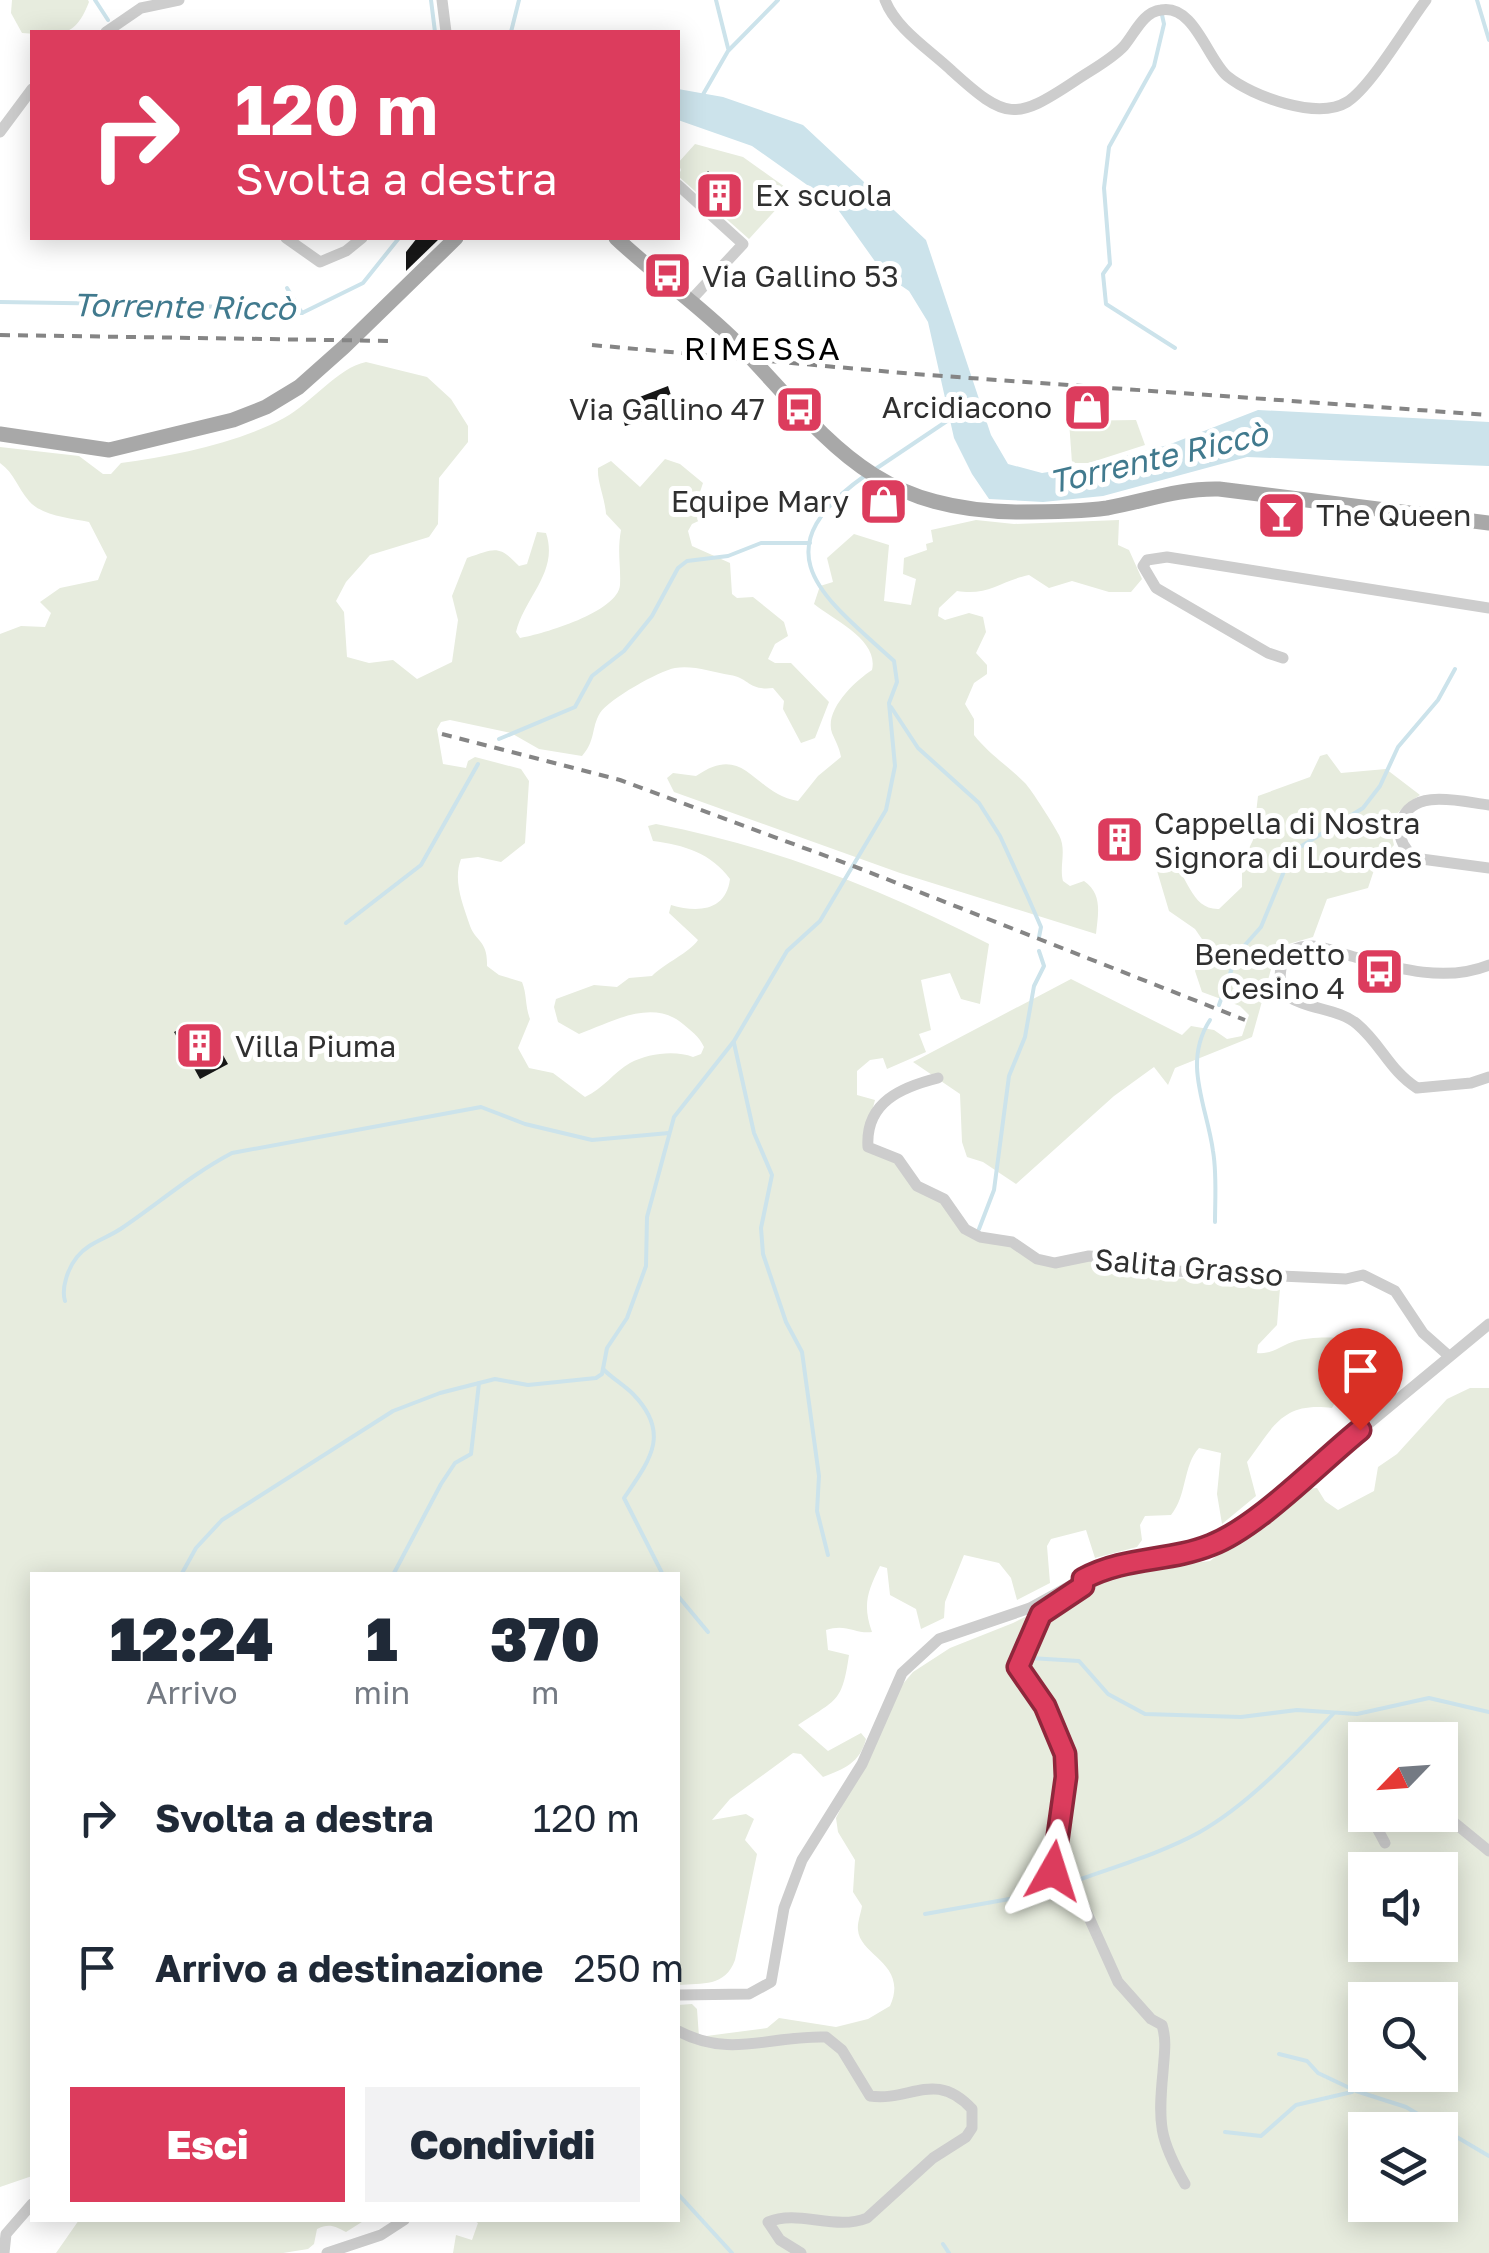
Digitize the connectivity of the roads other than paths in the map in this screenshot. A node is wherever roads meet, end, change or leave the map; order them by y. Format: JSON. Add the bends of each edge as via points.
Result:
{"nodes":[{"id":1,"x":179,"y":0,"type":"edge"},
{"id":2,"x":442,"y":0,"type":"edge"},
{"id":3,"x":885,"y":0,"type":"edge"},
{"id":4,"x":1426,"y":0,"type":"edge"},
{"id":5,"x":109,"y":30,"type":"edge"},
{"id":6,"x":446,"y":30,"type":"edge"},
{"id":7,"x":30,"y":93,"type":"edge"},
{"id":8,"x":0,"y":132,"type":"edge"},
{"id":9,"x":680,"y":187,"type":"edge"},
{"id":10,"x":289,"y":240,"type":"edge"},
{"id":11,"x":360,"y":240,"type":"edge"},
{"id":12,"x":454,"y":240,"type":"edge"},
{"id":13,"x":622,"y":240,"type":"edge"},
{"id":14,"x":691,"y":300,"type":"junction"},
{"id":15,"x":0,"y":434,"type":"edge"},
{"id":16,"x":1489,"y":523,"type":"edge"},
{"id":17,"x":1488,"y":604,"type":"edge"},
{"id":18,"x":1283,"y":658,"type":"dead end"},
{"id":19,"x":1489,"y":805,"type":"edge"},
{"id":20,"x":1489,"y":868,"type":"edge"},
{"id":21,"x":1489,"y":965,"type":"edge"},
{"id":22,"x":938,"y":1078,"type":"dead end"},
{"id":23,"x":1489,"y":1078,"type":"edge"},
{"id":24,"x":1489,"y":1324,"type":"edge"},
{"id":25,"x":1449,"y":1356,"type":"junction"},
{"id":26,"x":1083,"y":1579,"type":"junction"},
{"id":27,"x":1458,"y":1826,"type":"edge"},
{"id":28,"x":1379,"y":1832,"type":"edge"},
{"id":29,"x":1385,"y":1844,"type":"dead end"},
{"id":30,"x":1489,"y":1851,"type":"edge"},
{"id":31,"x":680,"y":1996,"type":"edge"},
{"id":32,"x":680,"y":2032,"type":"edge"},
{"id":33,"x":1184,"y":2184,"type":"dead end"},
{"id":34,"x":30,"y":2206,"type":"edge"},
{"id":35,"x":401,"y":2222,"type":"edge"},
{"id":36,"x":4,"y":2253,"type":"edge"},
{"id":37,"x":326,"y":2253,"type":"edge"},
{"id":38,"x":801,"y":2253,"type":"edge"}],
"edges":[{"from":1,"to":5,"type":"street","via":[[141,8]]},
{"from":2,"to":6,"type":"street"},
{"from":3,"to":4,"type":"street","via":[[898,22],[977,94],[1022,111],[1120,50],[1145,17],[1159,10],[1174,10],[1191,24],[1228,76],[1308,110],[1328,110],[1360,92]]},
{"from":7,"to":8,"type":"street"},
{"from":9,"to":14,"type":"street","via":[[744,244]]},
{"from":10,"to":11,"type":"street","via":[[320,262]]},
{"from":12,"to":15,"type":"main road","via":[[298,388],[266,407],[109,450]]},
{"from":13,"to":14,"type":"main road"},
{"from":14,"to":16,"type":"main road","via":[[843,454],[882,483],[924,500],[996,511],[1083,510],[1219,489]]},
{"from":17,"to":18,"type":"street","via":[[1147,560],[1145,575],[1156,588]]},
{"from":19,"to":20,"type":"street","via":[[1425,800],[1406,810],[1399,830],[1406,850],[1424,862]]},
{"from":21,"to":23,"type":"street","via":[[1439,973],[1313,946],[1294,949],[1279,969],[1284,994],[1355,1022],[1417,1088]]},
{"from":22,"to":25,"type":"street","name":"Salita Grasso","via":[[907,1086],[881,1103],[868,1147],[898,1159],[917,1186],[944,1199],[965,1229],[1055,1263],[1089,1256],[1154,1270],[1363,1275],[1395,1291]]},
{"from":24,"to":25,"type":"street"},
{"from":25,"to":26,"type":"street","via":[[1211,1546],[1108,1565]]},
{"from":26,"to":31,"type":"street","via":[[1030,1608],[938,1639],[902,1673],[862,1764],[802,1860],[784,1908],[772,1982],[749,1994]]},
{"from":26,"to":33,"type":"street","via":[[1083,1586],[1041,1614],[1018,1667],[1045,1706],[1065,1754],[1054,1877],[1061,1890],[1082,1902],[1118,1982],[1162,2025],[1161,2132]]},
{"from":27,"to":30,"type":"street"},
{"from":28,"to":29,"type":"street"},
{"from":32,"to":38,"type":"street","via":[[731,2047],[826,2037],[842,2050],[870,2096],[937,2089],[972,2109],[966,2136],[867,2218],[768,2222]]},
{"from":34,"to":36,"type":"street","via":[[6,2234]]},
{"from":35,"to":37,"type":"street"}]}
